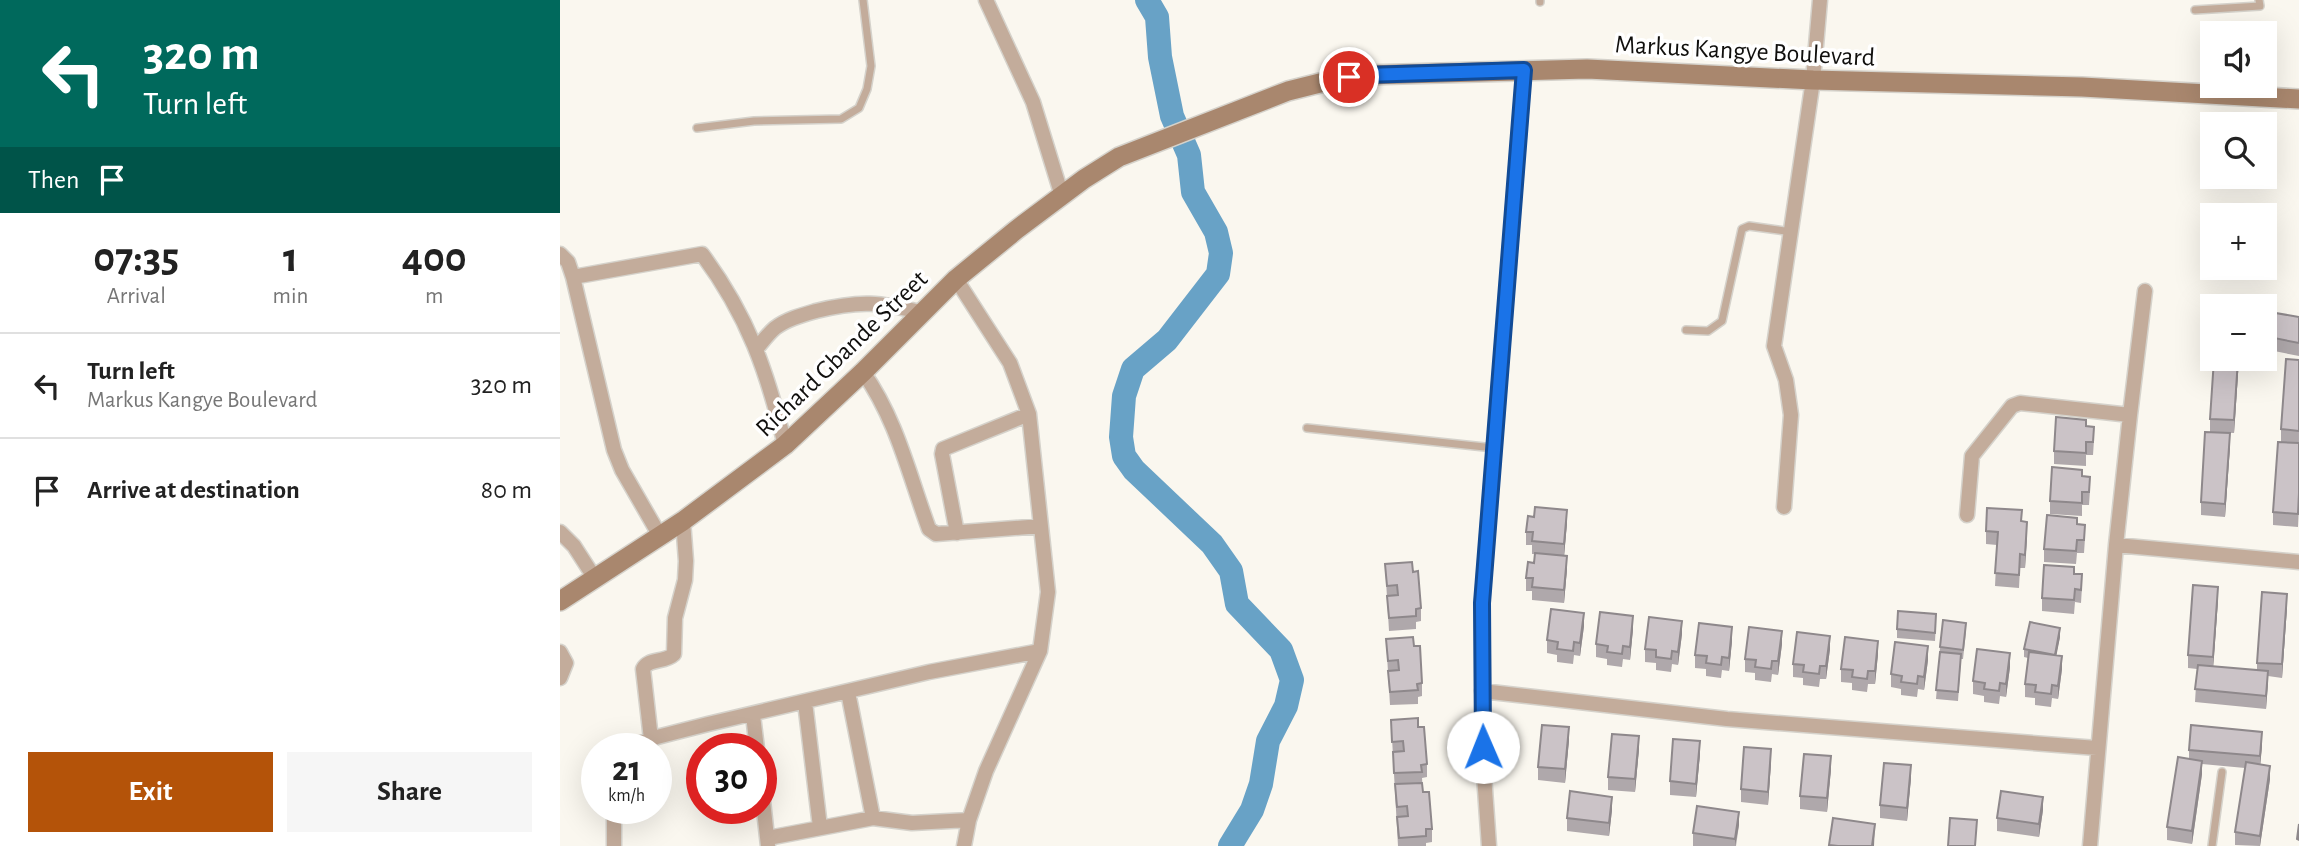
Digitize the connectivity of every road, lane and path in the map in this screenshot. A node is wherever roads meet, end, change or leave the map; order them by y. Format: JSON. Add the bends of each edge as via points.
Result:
{"nodes":[{"id":1,"x":863,"y":0,"type":"edge"},
{"id":2,"x":986,"y":0,"type":"edge"},
{"id":3,"x":1820,"y":0,"type":"edge"},
{"id":4,"x":2259,"y":0,"type":"edge"},
{"id":5,"x":2195,"y":10,"type":"dead end"},
{"id":6,"x":1524,"y":70,"type":"junction"},
{"id":7,"x":1813,"y":80,"type":"junction"},
{"id":8,"x":2299,"y":99,"type":"edge"},
{"id":9,"x":697,"y":128,"type":"dead end"},
{"id":10,"x":1157,"y":143,"type":"joint"},
{"id":11,"x":1062,"y":196,"type":"junction"},
{"id":12,"x":1792,"y":232,"type":"junction"},
{"id":13,"x":560,"y":254,"type":"edge"},
{"id":14,"x":573,"y":277,"type":"junction"},
{"id":15,"x":956,"y":279,"type":"junction"},
{"id":16,"x":2145,"y":291,"type":"dead end"},
{"id":17,"x":924,"y":313,"type":"junction"},
{"id":18,"x":1686,"y":330,"type":"dead end"},
{"id":19,"x":757,"y":348,"type":"junction"},
{"id":20,"x":863,"y":372,"type":"junction"},
{"id":21,"x":1029,"y":414,"type":"junction"},
{"id":22,"x":2130,"y":415,"type":"junction"},
{"id":23,"x":1307,"y":428,"type":"dead end"},
{"id":24,"x":785,"y":445,"type":"junction"},
{"id":25,"x":1495,"y":448,"type":"junction"},
{"id":26,"x":1784,"y":507,"type":"dead end"},
{"id":27,"x":1967,"y":515,"type":"dead end"},
{"id":28,"x":683,"y":520,"type":"junction"},
{"id":29,"x":1041,"y":526,"type":"junction"},
{"id":30,"x":560,"y":533,"type":"edge"},
{"id":31,"x":957,"y":533,"type":"junction"},
{"id":32,"x":660,"y":536,"type":"junction"},
{"id":33,"x":2116,"y":545,"type":"junction"},
{"id":34,"x":2299,"y":562,"type":"edge"},
{"id":35,"x":594,"y":577,"type":"junction"},
{"id":36,"x":560,"y":601,"type":"edge"},
{"id":37,"x":1040,"y":651,"type":"junction"},
{"id":38,"x":560,"y":652,"type":"edge"},
{"id":39,"x":560,"y":678,"type":"edge"},
{"id":40,"x":1482,"y":691,"type":"junction"},
{"id":41,"x":848,"y":692,"type":"junction"},
{"id":42,"x":805,"y":702,"type":"junction"},
{"id":43,"x":753,"y":715,"type":"junction"},
{"id":44,"x":650,"y":733,"type":"edge"},
{"id":45,"x":755,"y":733,"type":"edge"},
{"id":46,"x":672,"y":734,"type":"edge"},
{"id":47,"x":2097,"y":748,"type":"junction"},
{"id":48,"x":2222,"y":772,"type":"dead end"},
{"id":49,"x":873,"y":818,"type":"junction"},
{"id":50,"x":970,"y":820,"type":"junction"},
{"id":51,"x":614,"y":824,"type":"edge"},
{"id":52,"x":766,"y":824,"type":"edge"},
{"id":53,"x":820,"y":827,"type":"junction"},
{"id":54,"x":768,"y":842,"type":"edge"},
{"id":55,"x":614,"y":846,"type":"edge"},
{"id":56,"x":964,"y":846,"type":"edge"},
{"id":57,"x":1489,"y":846,"type":"edge"},
{"id":58,"x":2090,"y":846,"type":"edge"},
{"id":59,"x":2212,"y":846,"type":"edge"}],
"edges":[{"from":1,"to":9,"type":"lane","via":[[871,66],[859,108],[841,119]]},
{"from":2,"to":11,"type":"street","via":[[1033,102]]},
{"from":3,"to":7,"type":"street"},
{"from":4,"to":5,"type":"lane","via":[[2259,6]]},
{"from":6,"to":7,"type":"street","name":"Markus Kangye Boulevard"},
{"from":6,"to":10,"type":"street","name":"Markus Kangye Boulevard","via":[[1332,80],[1289,91]]},
{"from":6,"to":25,"type":"street"},
{"from":7,"to":8,"type":"street","name":"Markus Kangye Boulevard","via":[[2082,87]]},
{"from":7,"to":12,"type":"street"},
{"from":10,"to":11,"type":"street","name":"Richard Gbande Street","via":[[1119,157]]},
{"from":11,"to":15,"type":"street","name":"Richard Gbande Street"},
{"from":12,"to":18,"type":"lane","via":[[1742,229],[1722,321],[1708,331]]},
{"from":12,"to":26,"type":"street","via":[[1774,346],[1786,380],[1791,415]]},
{"from":13,"to":14,"type":"street"},
{"from":14,"to":19,"type":"street","via":[[702,254]]},
{"from":14,"to":32,"type":"street","via":[[614,450]]},
{"from":15,"to":17,"type":"street","name":"Richard Gbande Street"},
{"from":15,"to":21,"type":"street","via":[[1010,363]]},
{"from":16,"to":22,"type":"street"},
{"from":17,"to":19,"type":"street","via":[[894,305],[841,305],[788,321]]},
{"from":17,"to":20,"type":"street","name":"Richard Gbande Street"},
{"from":19,"to":24,"type":"street"},
{"from":20,"to":24,"type":"street","name":"Richard Gbande Street"},
{"from":20,"to":31,"type":"street","via":[[888,412],[929,530]]},
{"from":21,"to":29,"type":"street"},
{"from":21,"to":31,"type":"street","via":[[943,449]]},
{"from":22,"to":27,"type":"street","via":[[2012,406],[1972,456]]},
{"from":22,"to":33,"type":"street"},
{"from":23,"to":25,"type":"lane"},
{"from":24,"to":28,"type":"street","name":"Richard Gbande Street"},
{"from":25,"to":40,"type":"street","via":[[1482,603]]},
{"from":28,"to":32,"type":"street","name":"Richard Gbande Street"},
{"from":28,"to":44,"type":"street","via":[[685,580],[675,618],[674,654],[643,669]]},
{"from":29,"to":31,"type":"street"},
{"from":29,"to":37,"type":"street","via":[[1048,592]]},
{"from":30,"to":35,"type":"street"},
{"from":32,"to":35,"type":"street","name":"Richard Gbande Street"},
{"from":33,"to":34,"type":"street"},
{"from":33,"to":47,"type":"street"},
{"from":35,"to":36,"type":"street","name":"Richard Gbande Street"},
{"from":37,"to":41,"type":"street"},
{"from":37,"to":50,"type":"street","via":[[986,771]]},
{"from":38,"to":39,"type":"street","via":[[566,663]]},
{"from":40,"to":47,"type":"street","via":[[1727,719]]},
{"from":40,"to":57,"type":"street"},
{"from":41,"to":42,"type":"street"},
{"from":41,"to":49,"type":"street"},
{"from":42,"to":43,"type":"street"},
{"from":42,"to":53,"type":"street"},
{"from":43,"to":45,"type":"street"},
{"from":43,"to":46,"type":"street"},
{"from":47,"to":58,"type":"street"},
{"from":48,"to":59,"type":"lane"},
{"from":49,"to":50,"type":"street","via":[[912,823]]},
{"from":49,"to":53,"type":"street"},
{"from":50,"to":56,"type":"street"},
{"from":51,"to":55,"type":"street"},
{"from":52,"to":54,"type":"street"},
{"from":53,"to":54,"type":"street"}]}
